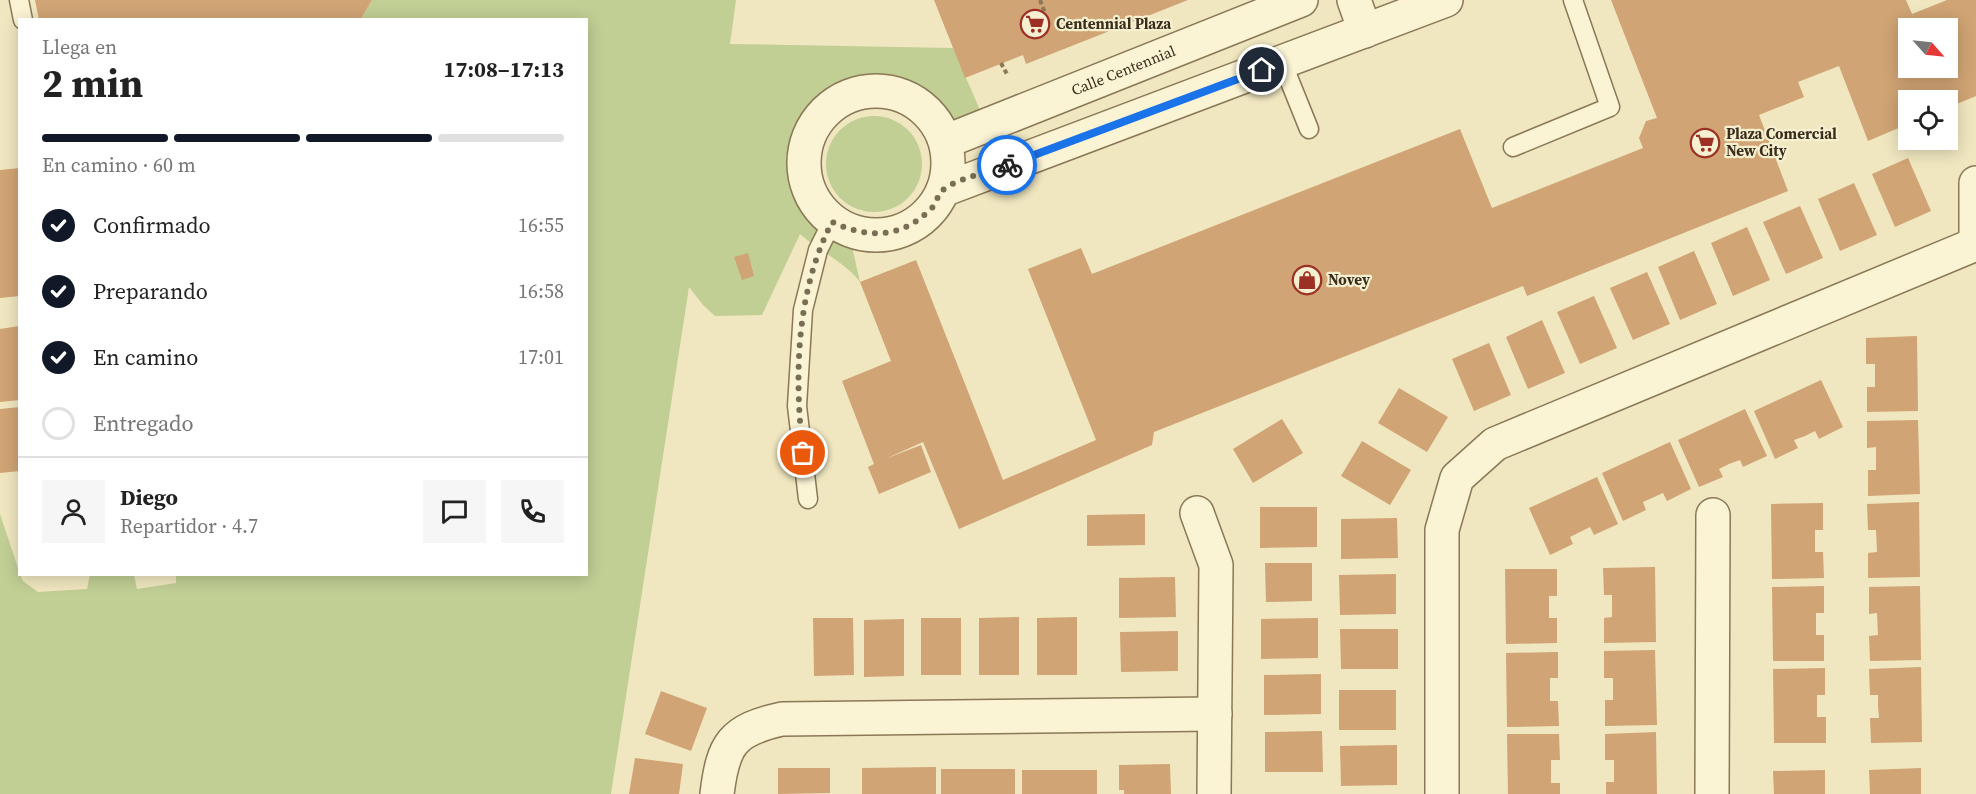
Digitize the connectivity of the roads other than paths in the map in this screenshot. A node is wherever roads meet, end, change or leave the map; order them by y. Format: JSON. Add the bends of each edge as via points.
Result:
{"nodes":[{"id":1,"x":19,"y":0,"type":"edge"},
{"id":2,"x":1301,"y":0,"type":"edge"},
{"id":3,"x":1353,"y":0,"type":"edge"},
{"id":4,"x":1446,"y":0,"type":"edge"},
{"id":5,"x":1573,"y":0,"type":"edge"},
{"id":6,"x":22,"y":18,"type":"edge"},
{"id":7,"x":1365,"y":31,"type":"junction"},
{"id":8,"x":1282,"y":62,"type":"junction"},
{"id":9,"x":1309,"y":129,"type":"dead end"},
{"id":10,"x":947,"y":141,"type":"junction"},
{"id":11,"x":1514,"y":147,"type":"dead end"},
{"id":12,"x":1976,"y":183,"type":"edge"},
{"id":13,"x":943,"y":190,"type":"junction"},
{"id":14,"x":832,"y":222,"type":"junction"},
{"id":15,"x":1976,"y":235,"type":"edge"},
{"id":16,"x":1976,"y":244,"type":"edge"},
{"id":17,"x":808,"y":499,"type":"dead end"},
{"id":18,"x":1197,"y":513,"type":"dead end"},
{"id":19,"x":1713,"y":515,"type":"dead end"},
{"id":20,"x":1215,"y":714,"type":"junction"},
{"id":21,"x":717,"y":794,"type":"edge"},
{"id":22,"x":1214,"y":794,"type":"edge"},
{"id":23,"x":1442,"y":794,"type":"edge"},
{"id":24,"x":1712,"y":794,"type":"edge"}],
"edges":[{"from":1,"to":6,"type":"lane"},
{"from":2,"to":10,"type":"street","name":"Calle Centennial"},
{"from":3,"to":7,"type":"street"},
{"from":4,"to":7,"type":"street"},
{"from":5,"to":11,"type":"lane","via":[[1610,107]]},
{"from":7,"to":8,"type":"street"},
{"from":8,"to":9,"type":"lane"},
{"from":8,"to":13,"type":"street"},
{"from":10,"to":13,"type":"street","via":[[948,174]]},
{"from":10,"to":14,"type":"street","via":[[924,109],[903,96],[879,91],[855,94],[833,105],[817,123],[807,145],[804,169],[810,192]]},
{"from":12,"to":15,"type":"street"},
{"from":13,"to":14,"type":"street","via":[[933,208],[914,225],[891,234],[848,229]]},
{"from":14,"to":17,"type":"lane","via":[[818,250],[803,310],[797,406]]},
{"from":16,"to":23,"type":"street","via":[[1495,444],[1457,478],[1442,530]]},
{"from":18,"to":20,"type":"street","via":[[1215,565]]},
{"from":19,"to":24,"type":"street"},
{"from":20,"to":21,"type":"street","via":[[782,719],[756,724],[737,735],[724,756]]},
{"from":20,"to":22,"type":"street"}]}
